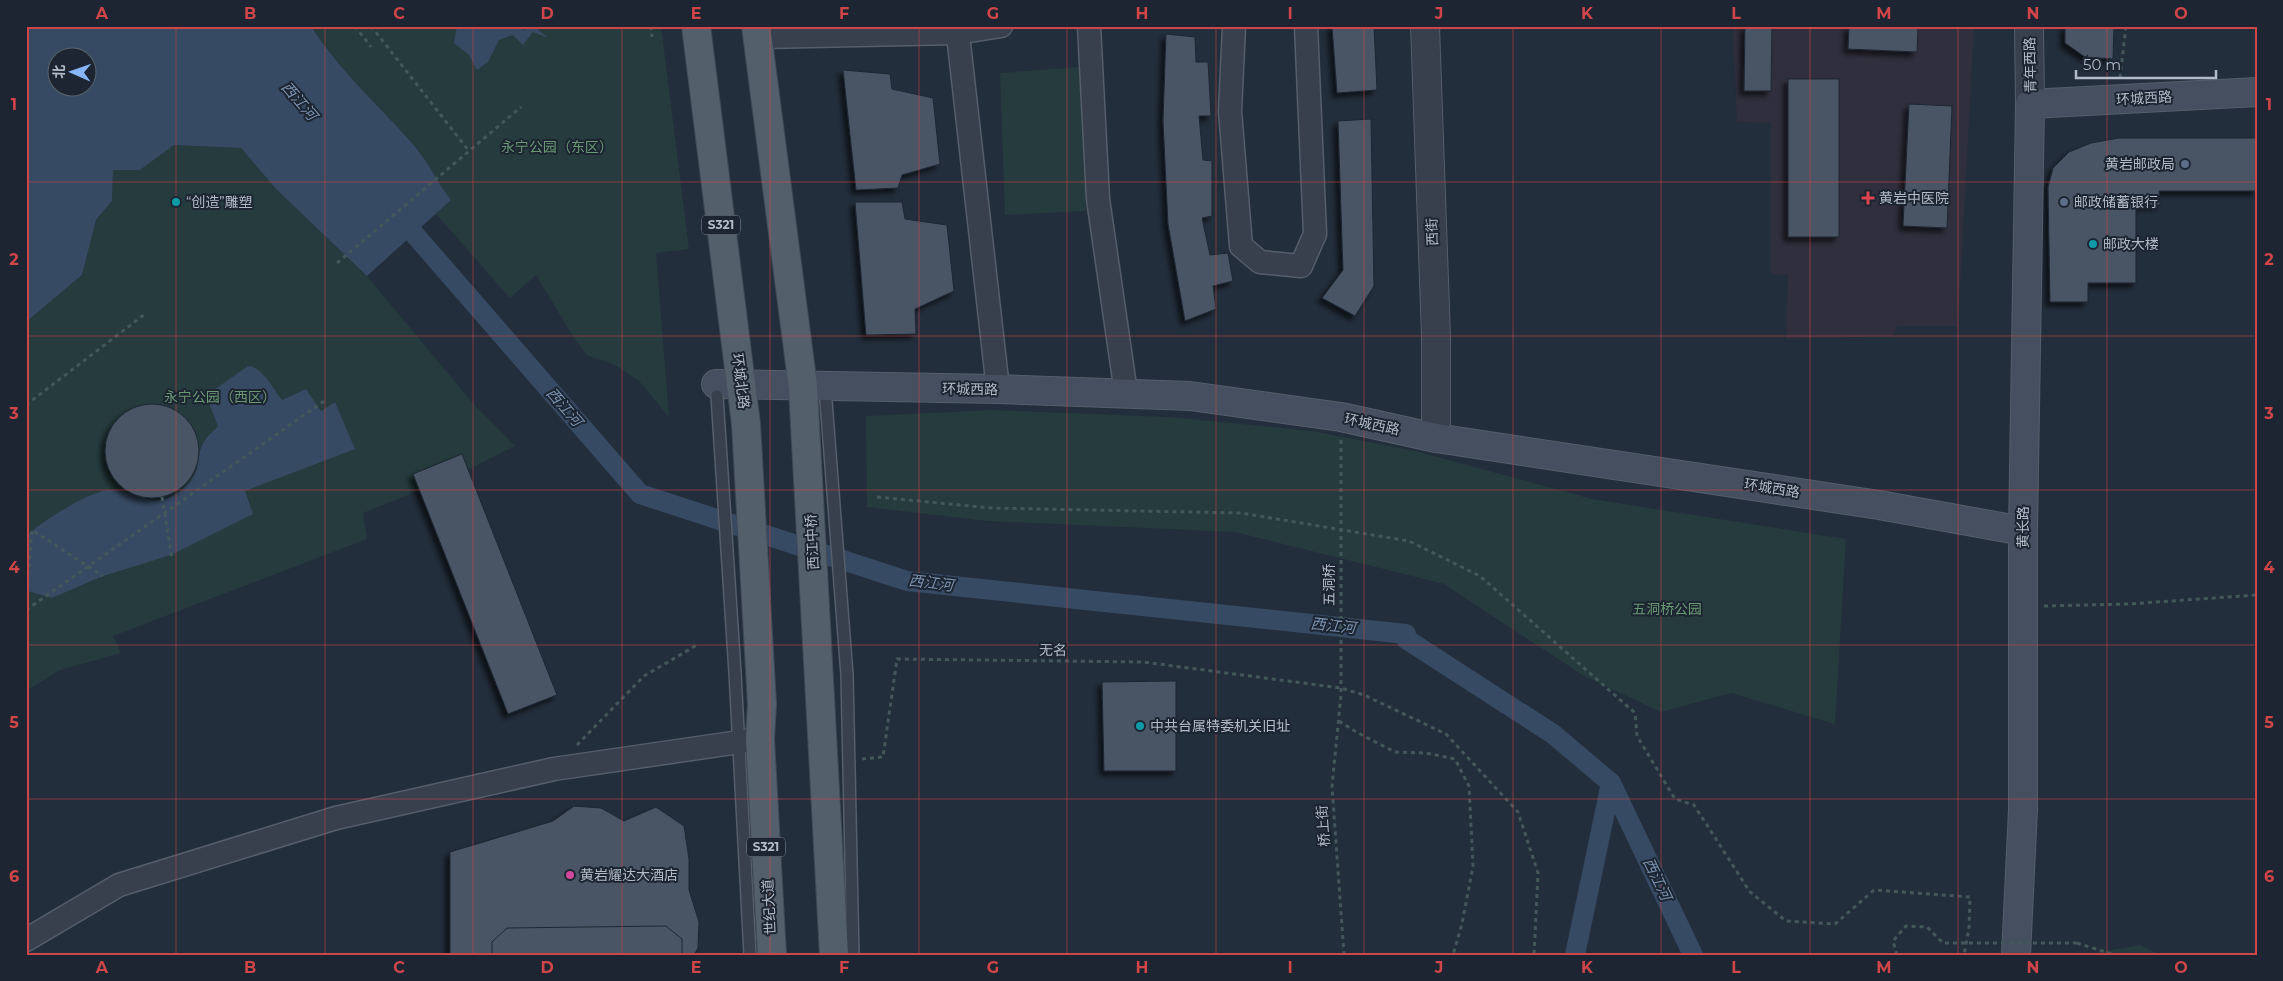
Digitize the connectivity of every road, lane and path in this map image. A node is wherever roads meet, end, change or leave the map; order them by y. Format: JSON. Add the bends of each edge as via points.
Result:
{"nodes":[{"id":1,"x":355,"y":26,"type":"edge"},
{"id":2,"x":371,"y":26,"type":"edge"},
{"id":3,"x":651,"y":26,"type":"edge"},
{"id":4,"x":696,"y":26,"type":"edge"},
{"id":5,"x":1001,"y":26,"type":"edge"},
{"id":6,"x":1089,"y":26,"type":"edge"},
{"id":7,"x":1234,"y":26,"type":"edge"},
{"id":8,"x":1306,"y":26,"type":"edge"},
{"id":9,"x":1425,"y":26,"type":"edge"},
{"id":10,"x":2029,"y":26,"type":"edge"},
{"id":11,"x":2126,"y":26,"type":"edge"},
{"id":12,"x":957,"y":30,"type":"edge"},
{"id":13,"x":756,"y":31,"type":"edge"},
{"id":14,"x":652,"y":37,"type":"dead end"},
{"id":15,"x":371,"y":47,"type":"dead end"},
{"id":16,"x":2257,"y":92,"type":"edge"},
{"id":17,"x":2117,"y":99,"type":"junction"},
{"id":18,"x":2030,"y":104,"type":"junction"},
{"id":19,"x":520,"y":107,"type":"dead end"},
{"id":20,"x":469,"y":151,"type":"junction"},
{"id":21,"x":336,"y":264,"type":"dead end"},
{"id":22,"x":145,"y":314,"type":"dead end"},
{"id":23,"x":814,"y":388,"type":"junction"},
{"id":24,"x":725,"y":389,"type":"junction"},
{"id":25,"x":998,"y":389,"type":"junction"},
{"id":26,"x":1126,"y":393,"type":"junction"},
{"id":27,"x":327,"y":399,"type":"dead end"},
{"id":28,"x":26,"y":405,"type":"edge"},
{"id":29,"x":1341,"y":417,"type":"junction"},
{"id":30,"x":1436,"y":438,"type":"junction"},
{"id":31,"x":877,"y":497,"type":"dead end"},
{"id":32,"x":162,"y":498,"type":"dead end"},
{"id":33,"x":164,"y":513,"type":"junction"},
{"id":34,"x":2023,"y":531,"type":"junction"},
{"id":35,"x":1340,"y":532,"type":"junction"},
{"id":36,"x":172,"y":559,"type":"dead end"},
{"id":37,"x":88,"y":566,"type":"junction"},
{"id":38,"x":103,"y":576,"type":"dead end"},
{"id":39,"x":28,"y":591,"type":"edge"},
{"id":40,"x":2257,"y":595,"type":"edge"},
{"id":41,"x":2024,"y":607,"type":"junction"},
{"id":42,"x":26,"y":610,"type":"edge"},
{"id":43,"x":697,"y":645,"type":"dead end"},
{"id":44,"x":1341,"y":688,"type":"junction"},
{"id":45,"x":1341,"y":695,"type":"joint"},
{"id":46,"x":1338,"y":721,"type":"junction"},
{"id":47,"x":749,"y":740,"type":"junction"},
{"id":48,"x":837,"y":763,"type":"junction"},
{"id":49,"x":554,"y":769,"type":"junction"},
{"id":50,"x":26,"y":940,"type":"edge"},
{"id":51,"x":2016,"y":952,"type":"edge"},
{"id":52,"x":750,"y":955,"type":"edge"},
{"id":53,"x":772,"y":955,"type":"edge"},
{"id":54,"x":834,"y":955,"type":"edge"},
{"id":55,"x":853,"y":955,"type":"edge"},
{"id":56,"x":1344,"y":955,"type":"edge"},
{"id":57,"x":1453,"y":955,"type":"edge"},
{"id":58,"x":1534,"y":955,"type":"edge"},
{"id":59,"x":1897,"y":955,"type":"edge"},
{"id":60,"x":1964,"y":955,"type":"edge"},
{"id":61,"x":2115,"y":955,"type":"edge"}],
"edges":[{"from":1,"to":15,"type":"path"},
{"from":2,"to":20,"type":"path"},
{"from":3,"to":14,"type":"path"},
{"from":4,"to":24,"type":"main road","name":"环城北路","number":"S321"},
{"from":5,"to":12,"type":"street"},
{"from":6,"to":26,"type":"street","via":[[1098,198]]},
{"from":7,"to":8,"type":"street","via":[[1230,110],[1241,246],[1260,262],[1300,266],[1315,234]]},
{"from":9,"to":30,"type":"street","name":"西街","via":[[1436,337]]},
{"from":10,"to":18,"type":"street","name":"青年西路"},
{"from":11,"to":17,"type":"path"},
{"from":12,"to":13,"type":"street"},
{"from":12,"to":25,"type":"street"},
{"from":13,"to":23,"type":"main road"},
{"from":16,"to":17,"type":"main road","name":"环城西路"},
{"from":17,"to":18,"type":"main road","name":"环城西路"},
{"from":18,"to":34,"type":"main road","name":"黄长路"},
{"from":19,"to":20,"type":"path"},
{"from":20,"to":21,"type":"path"},
{"from":22,"to":28,"type":"path"},
{"from":23,"to":24,"type":"main road","name":"环城西路"},
{"from":23,"to":25,"type":"main road","name":"环城西路"},
{"from":23,"to":48,"type":"main road","name":"西江中桥","bridge":true,"via":[[806,425],[820,698]]},
{"from":23,"to":48,"type":"lane","bridge":true,"via":[[829,440],[848,676]]},
{"from":24,"to":47,"type":"lane","bridge":true,"via":[[735,673]]},
{"from":24,"to":47,"type":"main road","name":"环城北路","number":"S321","bridge":true,"via":[[746,424],[762,704]]},
{"from":25,"to":26,"type":"main road","name":"环城西路"},
{"from":26,"to":29,"type":"main road","name":"环城西路","via":[[1190,396]]},
{"from":27,"to":33,"type":"path"},
{"from":29,"to":30,"type":"main road","name":"环城西路"},
{"from":29,"to":35,"type":"path"},
{"from":30,"to":34,"type":"main road","name":"环城西路","via":[[1879,504]]},
{"from":31,"to":35,"type":"path","via":[[991,508],[1241,513]]},
{"from":32,"to":33,"type":"path"},
{"from":33,"to":36,"type":"path"},
{"from":33,"to":37,"type":"path"},
{"from":34,"to":41,"type":"main road","name":"黄长路"},
{"from":35,"to":44,"type":"path","name":"五洞桥"},
{"from":35,"to":60,"type":"path","via":[[1409,541],[1480,576],[1635,713],[1637,736],[1674,799],[1694,804],[1750,892],[1786,921],[1835,924],[1874,890],[1970,897]]},
{"from":37,"to":38,"type":"path"},
{"from":37,"to":39,"type":"path","via":[[32,530]]},
{"from":37,"to":42,"type":"path"},
{"from":40,"to":41,"type":"path"},
{"from":41,"to":51,"type":"main road","name":"黄长路","via":[[2023,809]]},
{"from":43,"to":49,"type":"path","via":[[644,676]]},
{"from":44,"to":45,"type":"path","name":"五洞桥"},
{"from":44,"to":48,"type":"path","name":"无名","via":[[1143,662],[897,659],[883,758]]},
{"from":44,"to":58,"type":"path","via":[[1364,695],[1446,734],[1518,812],[1538,873]]},
{"from":45,"to":46,"type":"path","name":"桥上街"},
{"from":46,"to":56,"type":"path","name":"桥上街","via":[[1332,786]]},
{"from":46,"to":57,"type":"path","via":[[1395,752],[1455,758],[1469,786],[1473,866]]},
{"from":47,"to":49,"type":"street"},
{"from":47,"to":52,"type":"lane"},
{"from":47,"to":53,"type":"main road","name":"世纪大道","number":"S321"},
{"from":48,"to":54,"type":"main road"},
{"from":48,"to":55,"type":"lane"},
{"from":49,"to":50,"type":"street","via":[[336,818],[120,885]]},
{"from":59,"to":61,"type":"path","bridge":true,"via":[[1893,941],[1906,926],[1927,927],[1943,943],[2077,943]]}]}
